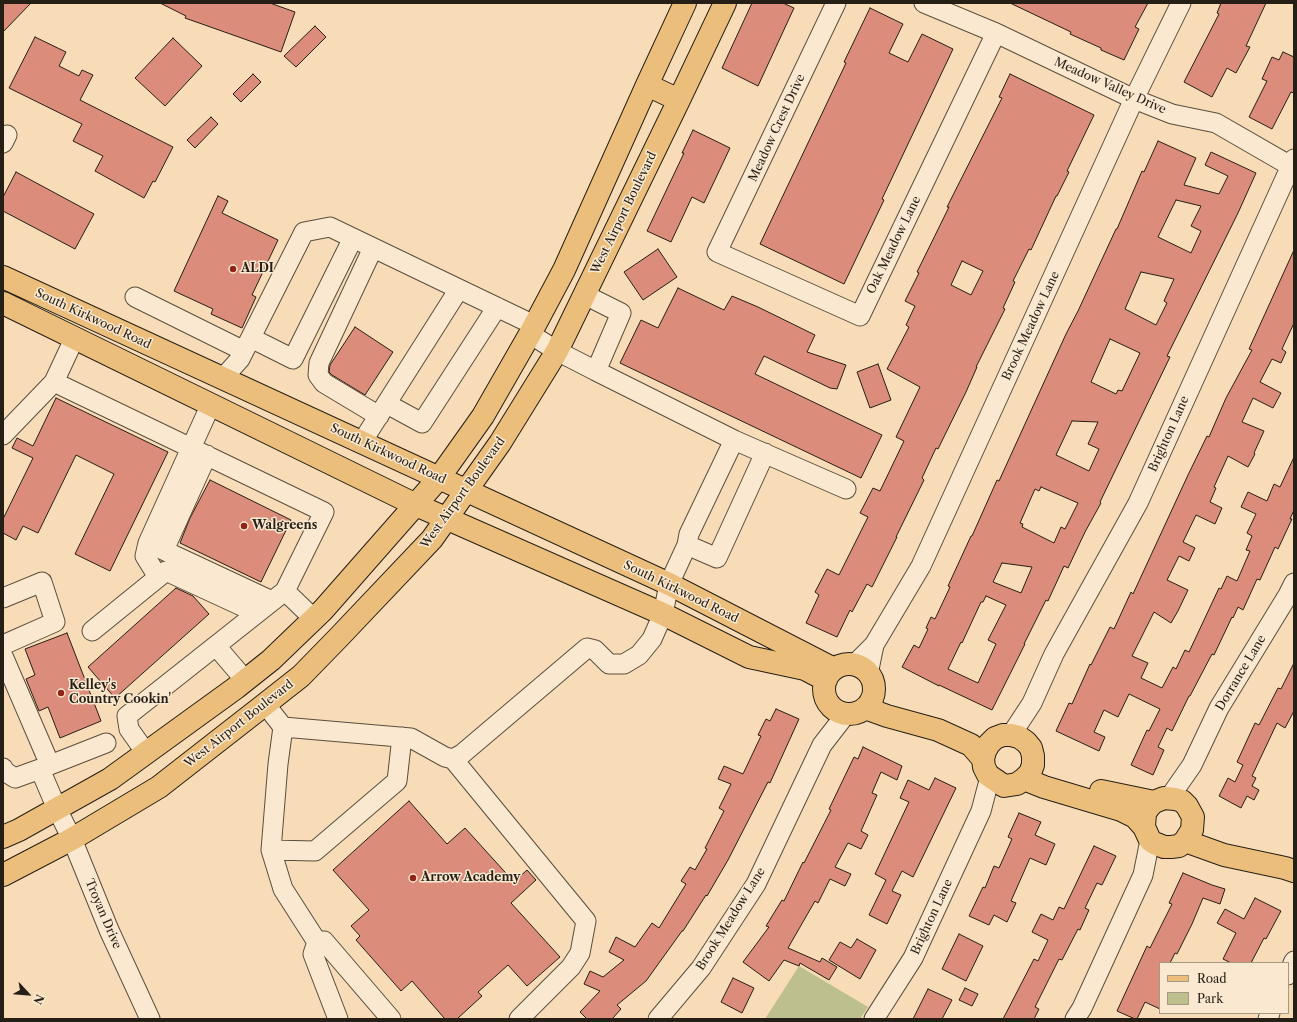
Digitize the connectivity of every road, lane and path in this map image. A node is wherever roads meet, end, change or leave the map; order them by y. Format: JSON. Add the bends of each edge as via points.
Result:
{"nodes":[{"id":1,"x":685,"y":3,"type":"edge"},
{"id":2,"x":725,"y":3,"type":"edge"},
{"id":3,"x":836,"y":3,"type":"edge"},
{"id":4,"x":924,"y":3,"type":"edge"},
{"id":5,"x":1181,"y":3,"type":"edge"},
{"id":6,"x":996,"y":33,"type":"junction"},
{"id":7,"x":647,"y":85,"type":"junction"},
{"id":8,"x":1134,"y":99,"type":"junction"},
{"id":9,"x":679,"y":100,"type":"junction"},
{"id":10,"x":1293,"y":164,"type":"edge"},
{"id":11,"x":353,"y":238,"type":"junction"},
{"id":12,"x":373,"y":248,"type":"junction"},
{"id":13,"x":718,"y":252,"type":"joint"},
{"id":14,"x":3,"y":277,"type":"edge"},
{"id":15,"x":459,"y":289,"type":"junction"},
{"id":16,"x":585,"y":295,"type":"junction"},
{"id":17,"x":135,"y":298,"type":"dead end"},
{"id":18,"x":3,"y":302,"type":"edge"},
{"id":19,"x":497,"y":307,"type":"junction"},
{"id":20,"x":85,"y":315,"type":"junction"},
{"id":21,"x":532,"y":329,"type":"junction"},
{"id":22,"x":75,"y":337,"type":"junction"},
{"id":23,"x":248,"y":344,"type":"junction"},
{"id":24,"x":557,"y":351,"type":"junction"},
{"id":25,"x":596,"y":371,"type":"junction"},
{"id":26,"x":223,"y":378,"type":"junction"},
{"id":27,"x":54,"y":382,"type":"junction"},
{"id":28,"x":211,"y":404,"type":"junction"},
{"id":29,"x":383,"y":410,"type":"junction"},
{"id":30,"x":3,"y":435,"type":"edge"},
{"id":31,"x":734,"y":440,"type":"junction"},
{"id":32,"x":362,"y":442,"type":"junction"},
{"id":33,"x":199,"y":451,"type":"junction"},
{"id":34,"x":765,"y":453,"type":"junction"},
{"id":35,"x":439,"y":478,"type":"junction"},
{"id":36,"x":846,"y":489,"type":"dead end"},
{"id":37,"x":466,"y":491,"type":"junction"},
{"id":38,"x":416,"y":505,"type":"junction"},
{"id":39,"x":446,"y":518,"type":"junction"},
{"id":40,"x":687,"y":545,"type":"junction"},
{"id":41,"x":156,"y":546,"type":"junction"},
{"id":42,"x":158,"y":577,"type":"junction"},
{"id":43,"x":1294,"y":583,"type":"edge"},
{"id":44,"x":669,"y":584,"type":"junction"},
{"id":45,"x":279,"y":596,"type":"junction"},
{"id":46,"x":3,"y":598,"type":"edge"},
{"id":47,"x":257,"y":613,"type":"junction"},
{"id":48,"x":663,"y":614,"type":"junction"},
{"id":49,"x":314,"y":619,"type":"junction"},
{"id":50,"x":92,"y":631,"type":"dead end"},
{"id":51,"x":3,"y":645,"type":"edge"},
{"id":52,"x":216,"y":646,"type":"junction"},
{"id":53,"x":3,"y":656,"type":"edge"},
{"id":54,"x":245,"y":680,"type":"junction"},
{"id":55,"x":850,"y":689,"type":"junction"},
{"id":56,"x":265,"y":704,"type":"junction"},
{"id":57,"x":283,"y":727,"type":"junction"},
{"id":58,"x":402,"y":737,"type":"junction"},
{"id":59,"x":1010,"y":739,"type":"junction"},
{"id":60,"x":106,"y":743,"type":"dead end"},
{"id":61,"x":146,"y":753,"type":"junction"},
{"id":62,"x":453,"y":759,"type":"junction"},
{"id":63,"x":45,"y":767,"type":"junction"},
{"id":64,"x":3,"y":768,"type":"edge"},
{"id":65,"x":1007,"y":773,"type":"junction"},
{"id":66,"x":57,"y":809,"type":"junction"},
{"id":67,"x":1178,"y":814,"type":"junction"},
{"id":68,"x":3,"y":837,"type":"edge"},
{"id":69,"x":1152,"y":838,"type":"junction"},
{"id":70,"x":72,"y":840,"type":"junction"},
{"id":71,"x":271,"y":850,"type":"junction"},
{"id":72,"x":1294,"y":856,"type":"edge"},
{"id":73,"x":1294,"y":871,"type":"edge"},
{"id":74,"x":3,"y":875,"type":"edge"},
{"id":75,"x":317,"y":942,"type":"junction"},
{"id":76,"x":1294,"y":961,"type":"edge"},
{"id":77,"x":1289,"y":973,"type":"edge"},
{"id":78,"x":150,"y":1019,"type":"edge"},
{"id":79,"x":338,"y":1019,"type":"edge"},
{"id":80,"x":390,"y":1019,"type":"edge"},
{"id":81,"x":520,"y":1019,"type":"edge"},
{"id":82,"x":658,"y":1019,"type":"edge"},
{"id":83,"x":874,"y":1019,"type":"edge"},
{"id":84,"x":1075,"y":1019,"type":"edge"}],
"edges":[{"from":1,"to":7,"type":"main road"},
{"from":2,"to":9,"type":"main road","name":"West Airport Boulevard"},
{"from":3,"to":13,"type":"street","name":"Meadow Crest Drive"},
{"from":4,"to":6,"type":"street","name":"Meadow Valley Drive"},
{"from":5,"to":8,"type":"street","name":"Brook Meadow Lane"},
{"from":6,"to":8,"type":"street","name":"Meadow Valley Drive"},
{"from":6,"to":13,"type":"street","name":"Oak Meadow Lane","via":[[860,316]]},
{"from":7,"to":9,"type":"main road"},
{"from":7,"to":21,"type":"main road","via":[[564,270]]},
{"from":8,"to":10,"type":"street","name":"Meadow Valley Drive","via":[[1172,114],[1216,123]]},
{"from":8,"to":55,"type":"street","name":"Brook Meadow Lane","via":[[921,566]]},
{"from":9,"to":16,"type":"main road","name":"West Airport Boulevard"},
{"from":10,"to":59,"type":"street","name":"Brighton Lane","via":[[1138,503],[1054,654],[1032,703]]},
{"from":11,"to":12,"type":"street"},
{"from":11,"to":23,"type":"street","via":[[330,227],[304,232]]},
{"from":11,"to":23,"type":"street","via":[[293,359]]},
{"from":12,"to":15,"type":"street"},
{"from":12,"to":29,"type":"street","via":[[319,363],[318,375],[324,383]]},
{"from":14,"to":20,"type":"main road","name":"South Kirkwood Road"},
{"from":15,"to":19,"type":"street"},
{"from":15,"to":29,"type":"street"},
{"from":16,"to":24,"type":"main road","name":"West Airport Boulevard"},
{"from":16,"to":25,"type":"street","via":[[622,313]]},
{"from":17,"to":23,"type":"street"},
{"from":18,"to":22,"type":"main road","name":"South Kirkwood Road"},
{"from":19,"to":21,"type":"street"},
{"from":19,"to":29,"type":"street","via":[[422,423]]},
{"from":20,"to":22,"type":"main road"},
{"from":20,"to":26,"type":"main road","name":"South Kirkwood Road"},
{"from":21,"to":24,"type":"street"},
{"from":21,"to":35,"type":"main road","via":[[483,416]]},
{"from":22,"to":27,"type":"street"},
{"from":22,"to":28,"type":"main road","name":"South Kirkwood Road"},
{"from":23,"to":26,"type":"street","via":[[240,359]]},
{"from":24,"to":25,"type":"street"},
{"from":24,"to":37,"type":"main road","name":"West Airport Boulevard","via":[[500,443]]},
{"from":25,"to":31,"type":"street"},
{"from":26,"to":28,"type":"main road"},
{"from":26,"to":32,"type":"main road","name":"South Kirkwood Road"},
{"from":27,"to":30,"type":"street"},
{"from":27,"to":33,"type":"street"},
{"from":28,"to":33,"type":"street"},
{"from":28,"to":38,"type":"main road","name":"South Kirkwood Road"},
{"from":29,"to":32,"type":"street"},
{"from":31,"to":34,"type":"street"},
{"from":31,"to":40,"type":"street","via":[[689,534]]},
{"from":32,"to":35,"type":"main road","name":"South Kirkwood Road"},
{"from":33,"to":41,"type":"street"},
{"from":33,"to":45,"type":"street","via":[[324,512]]},
{"from":34,"to":36,"type":"street"},
{"from":34,"to":40,"type":"street","via":[[716,558]]},
{"from":35,"to":37,"type":"main road","name":"South Kirkwood Road"},
{"from":35,"to":38,"type":"main road"},
{"from":37,"to":39,"type":"main road","name":"West Airport Boulevard"},
{"from":37,"to":44,"type":"main road","name":"South Kirkwood Road"},
{"from":38,"to":39,"type":"main road","name":"South Kirkwood Road"},
{"from":38,"to":49,"type":"main road"},
{"from":39,"to":48,"type":"main road","name":"South Kirkwood Road"},
{"from":39,"to":56,"type":"main road","name":"West Airport Boulevard","via":[[432,539],[339,638],[301,676]]},
{"from":40,"to":44,"type":"street"},
{"from":41,"to":42,"type":"street","via":[[145,556]]},
{"from":41,"to":45,"type":"street"},
{"from":42,"to":47,"type":"street","via":[[166,571]]},
{"from":42,"to":50,"type":"street"},
{"from":43,"to":67,"type":"street","name":"Dorrance Lane","via":[[1218,708],[1192,765]]},
{"from":44,"to":48,"type":"street"},
{"from":44,"to":55,"type":"main road","name":"South Kirkwood Road"},
{"from":45,"to":47,"type":"street"},
{"from":45,"to":49,"type":"street"},
{"from":46,"to":51,"type":"street","via":[[42,582],[55,622]]},
{"from":47,"to":52,"type":"street"},
{"from":48,"to":55,"type":"main road","name":"South Kirkwood Road","via":[[749,657],[805,669]]},
{"from":48,"to":62,"type":"street","via":[[652,639],[639,655],[624,664],[609,664],[595,650],[587,648]]},
{"from":49,"to":54,"type":"main road","via":[[271,660]]},
{"from":52,"to":54,"type":"street"},
{"from":52,"to":61,"type":"street","via":[[127,716],[129,729]]},
{"from":53,"to":63,"type":"street","name":"Troyan Drive"},
{"from":54,"to":56,"type":"main road"},
{"from":54,"to":61,"type":"main road"},
{"from":55,"to":59,"type":"main road","name":"South Kirkwood Road"},
{"from":55,"to":65,"type":"main road","name":"South Kirkwood Road","via":[[887,716],[938,730],[971,745]]},
{"from":55,"to":82,"type":"street","name":"Brook Meadow Lane","via":[[756,884],[702,968]]},
{"from":56,"to":57,"type":"street"},
{"from":56,"to":70,"type":"main road","name":"West Airport Boulevard","via":[[160,787]]},
{"from":57,"to":58,"type":"street"},
{"from":57,"to":71,"type":"street"},
{"from":58,"to":62,"type":"street","via":[[411,738]]},
{"from":58,"to":71,"type":"street","via":[[397,781],[315,851]]},
{"from":59,"to":65,"type":"main road","via":[[989,744],[985,751]]},
{"from":59,"to":65,"type":"main road","via":[[1031,748],[1033,756]]},
{"from":60,"to":63,"type":"street"},
{"from":61,"to":66,"type":"main road","via":[[110,779]]},
{"from":62,"to":81,"type":"street","via":[[586,921],[580,953],[571,967]]},
{"from":63,"to":64,"type":"street","via":[[15,778]]},
{"from":63,"to":66,"type":"street","name":"Troyan Drive"},
{"from":65,"to":67,"type":"main road","name":"South Kirkwood Road","via":[[1050,776],[1066,783]]},
{"from":65,"to":69,"type":"main road","name":"South Kirkwood Road","via":[[1121,810],[1135,817]]},
{"from":65,"to":83,"type":"street","name":"Brighton Lane","via":[[981,811],[913,958]]},
{"from":66,"to":68,"type":"main road"},
{"from":66,"to":70,"type":"street","name":"Troyan Drive"},
{"from":67,"to":69,"type":"main road","via":[[1178,846],[1171,848]]},
{"from":67,"to":69,"type":"main road","via":[[1149,807],[1145,813]]},
{"from":67,"to":72,"type":"main road","name":"South Kirkwood Road","via":[[1205,836],[1221,843],[1272,856]]},
{"from":67,"to":73,"type":"main road","name":"South Kirkwood Road","via":[[1224,855]]},
{"from":69,"to":84,"type":"street","via":[[1143,875]]},
{"from":70,"to":74,"type":"main road","name":"West Airport Boulevard"},
{"from":70,"to":78,"type":"street","name":"Troyan Drive","via":[[109,930]]},
{"from":71,"to":75,"type":"street","via":[[283,889]]},
{"from":75,"to":79,"type":"street","via":[[313,954]]},
{"from":75,"to":80,"type":"street","via":[[324,941]]},
{"from":76,"to":77,"type":"street"}]}
